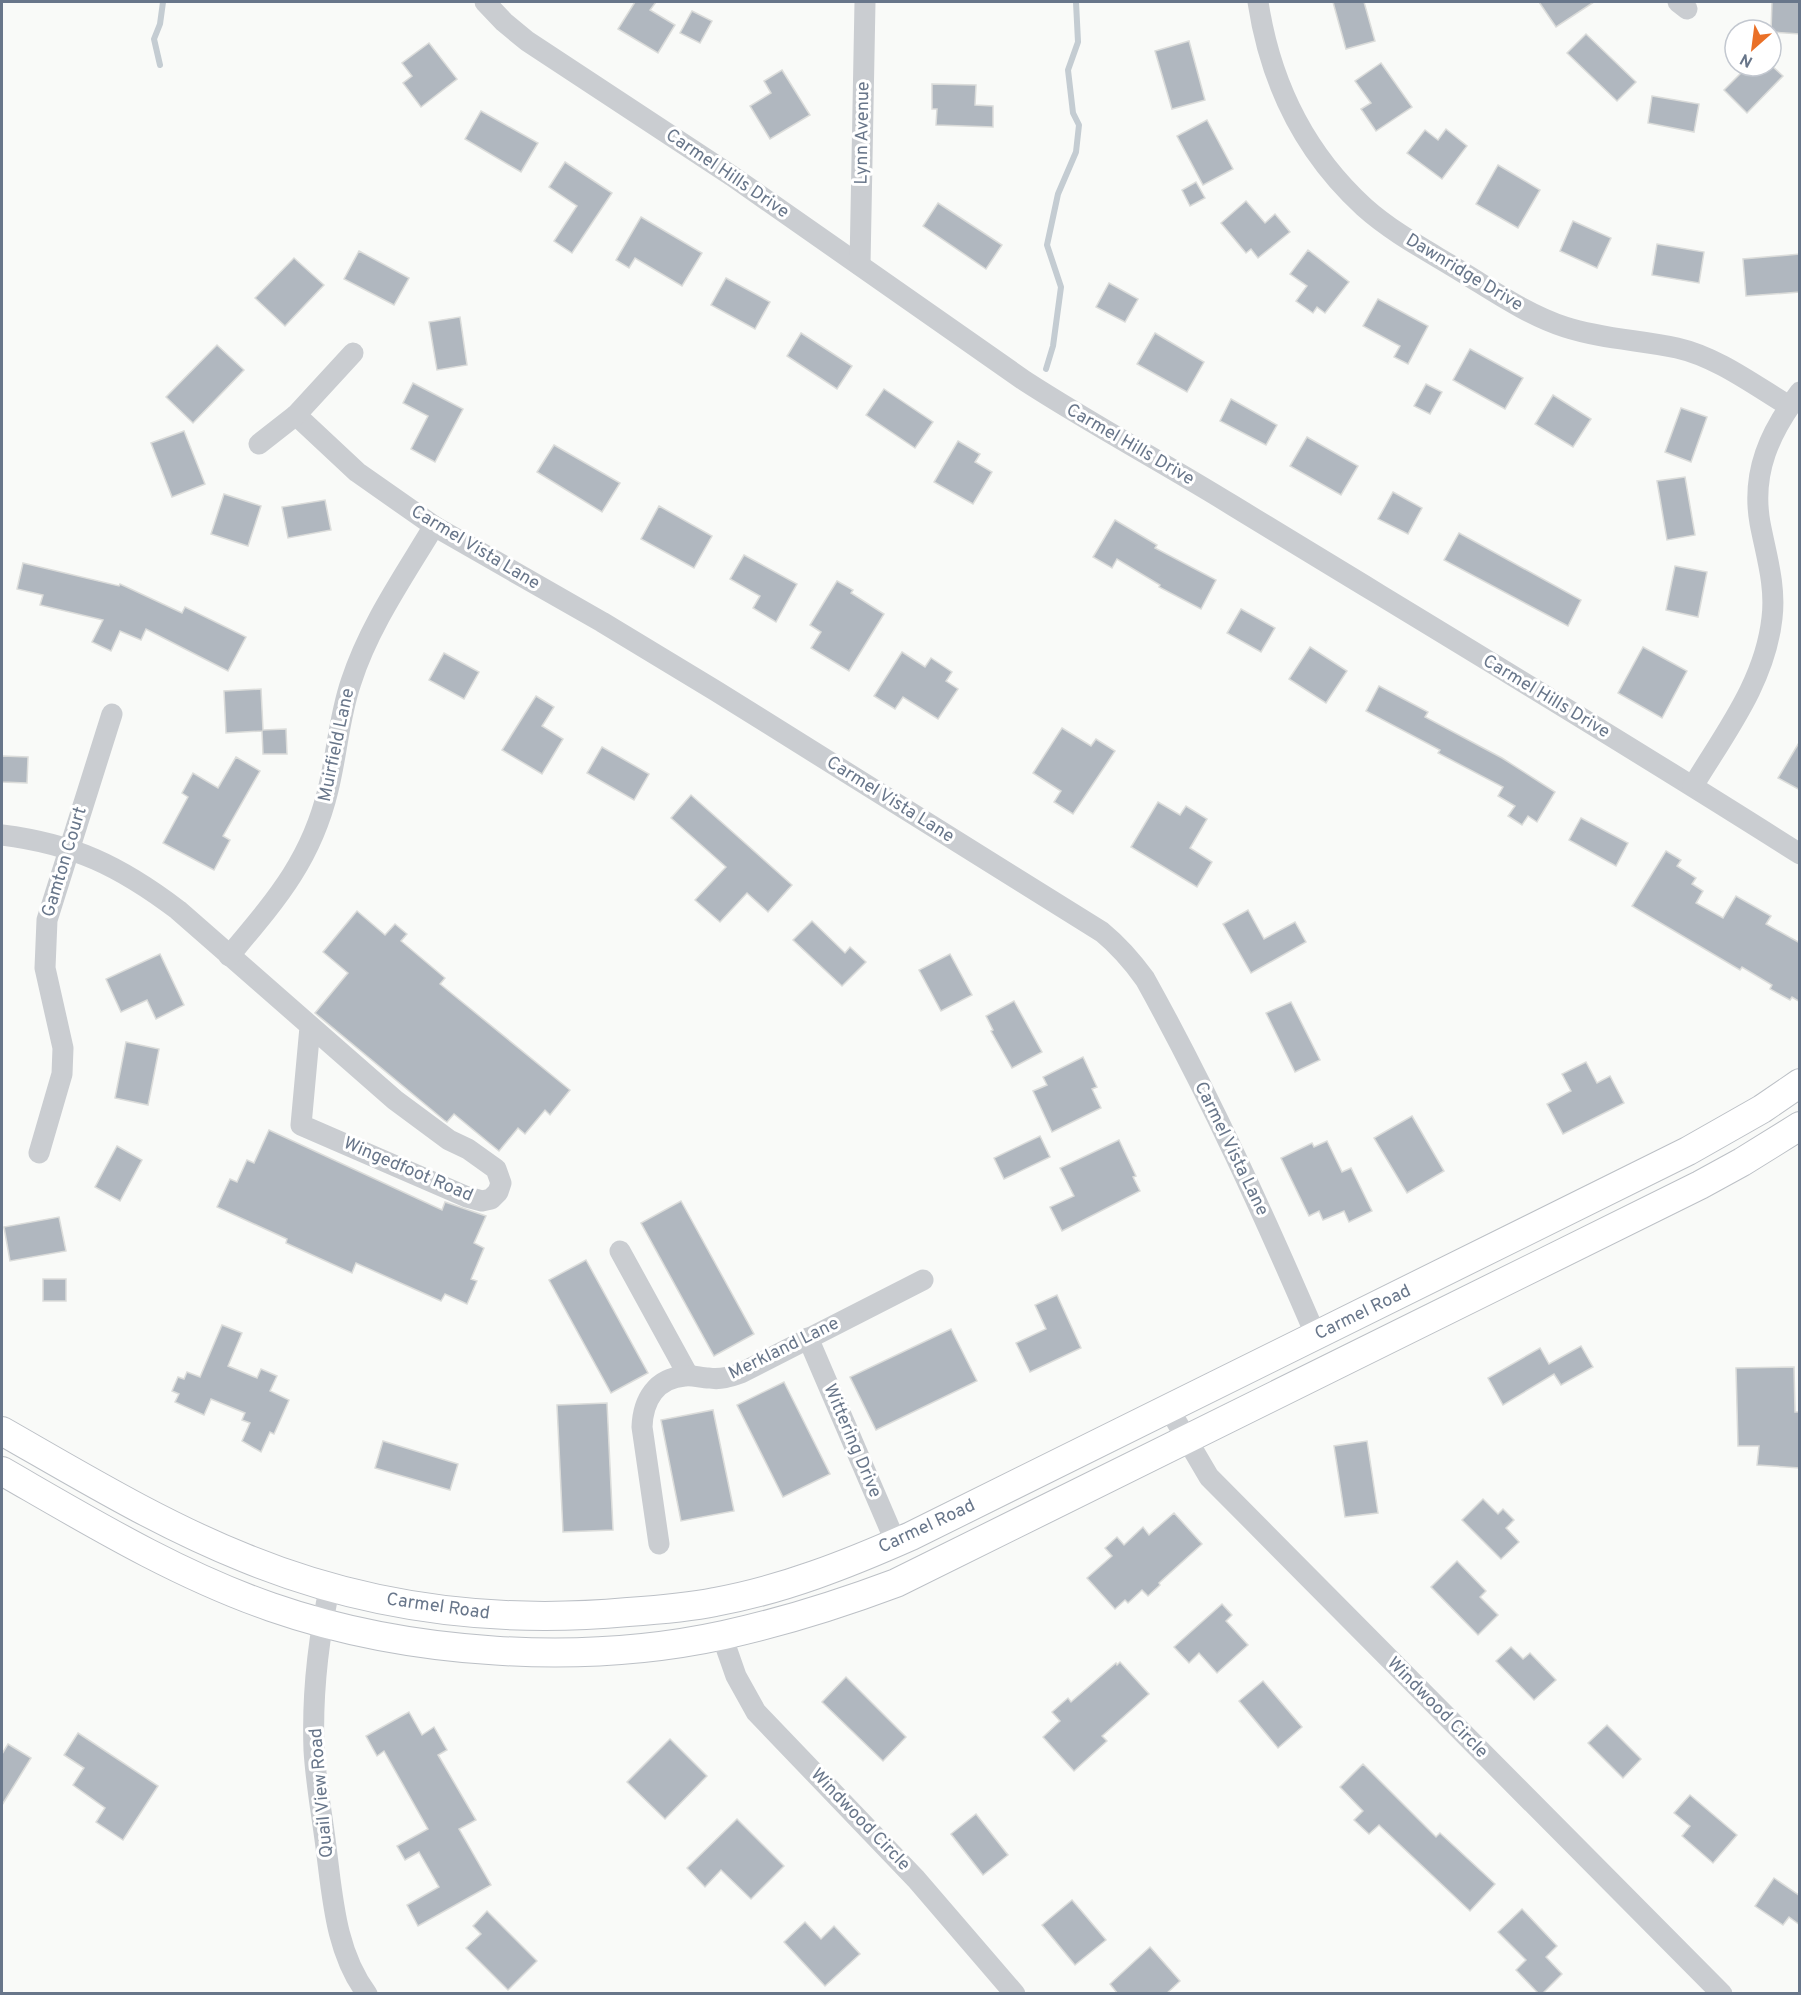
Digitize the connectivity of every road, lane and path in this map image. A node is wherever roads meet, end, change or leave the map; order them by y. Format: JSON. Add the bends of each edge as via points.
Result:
{"nodes":[{"id":1,"x":485,"y":2,"type":"edge"},
{"id":2,"x":865,"y":2,"type":"edge"},
{"id":3,"x":1258,"y":2,"type":"edge"},
{"id":4,"x":860,"y":265,"type":"junction"},
{"id":5,"x":353,"y":353,"type":"dead end"},
{"id":6,"x":1794,"y":399,"type":"edge"},
{"id":7,"x":296,"y":415,"type":"junction"},
{"id":8,"x":259,"y":444,"type":"dead end"},
{"id":9,"x":434,"y":526,"type":"junction"},
{"id":10,"x":112,"y":714,"type":"dead end"},
{"id":11,"x":1693,"y":786,"type":"junction"},
{"id":12,"x":2,"y":835,"type":"edge"},
{"id":13,"x":69,"y":848,"type":"junction"},
{"id":14,"x":1800,"y":854,"type":"edge"},
{"id":15,"x":229,"y":956,"type":"junction"},
{"id":16,"x":310,"y":1027,"type":"junction"},
{"id":17,"x":1800,"y":1083,"type":"edge"},
{"id":18,"x":1800,"y":1126,"type":"edge"},
{"id":19,"x":39,"y":1153,"type":"dead end"},
{"id":20,"x":620,"y":1251,"type":"dead end"},
{"id":21,"x":922,"y":1280,"type":"dead end"},
{"id":22,"x":1316,"y":1336,"type":"junction"},
{"id":23,"x":808,"y":1338,"type":"junction"},
{"id":24,"x":688,"y":1375,"type":"junction"},
{"id":25,"x":1169,"y":1409,"type":"junction"},
{"id":26,"x":2,"y":1431,"type":"edge"},
{"id":27,"x":1185,"y":1440,"type":"junction"},
{"id":28,"x":2,"y":1471,"type":"edge"},
{"id":29,"x":896,"y":1543,"type":"junction"},
{"id":30,"x":659,"y":1544,"type":"dead end"},
{"id":31,"x":330,"y":1586,"type":"junction"},
{"id":32,"x":322,"y":1622,"type":"junction"},
{"id":33,"x":722,"y":1636,"type":"junction"},
{"id":34,"x":367,"y":1994,"type":"edge"},
{"id":35,"x":1015,"y":1994,"type":"edge"},
{"id":36,"x":1722,"y":1994,"type":"edge"}],
"edges":[{"from":1,"to":4,"type":"street","name":"Carmel Hills Drive","via":[[527,41]]},
{"from":2,"to":4,"type":"street","name":"Lynn Avenue"},
{"from":3,"to":6,"type":"street","name":"Dawnridge Drive","via":[[1276,78],[1295,119],[1333,174],[1364,207],[1398,233],[1530,312],[1565,327],[1678,348]]},
{"from":4,"to":11,"type":"street","name":"Carmel Hills Drive","via":[[1065,407]]},
{"from":5,"to":7,"type":"street"},
{"from":6,"to":11,"type":"street","via":[[1762,457],[1757,493],[1772,590],[1767,649],[1748,695]]},
{"from":7,"to":8,"type":"street"},
{"from":7,"to":9,"type":"street","name":"Carmel Vista Lane","via":[[357,472]]},
{"from":9,"to":15,"type":"street","name":"Muirfield Lane","via":[[376,623],[350,683],[329,787],[309,847],[278,897]]},
{"from":9,"to":22,"type":"street","name":"Carmel Vista Lane","via":[[716,691],[1113,941],[1144,979],[1216,1114]]},
{"from":10,"to":13,"type":"street","name":"Gamton Court"},
{"from":11,"to":14,"type":"street","name":"Carmel Hills Drive"},
{"from":12,"to":13,"type":"street","name":"Wingedfoot Road"},
{"from":13,"to":15,"type":"street","name":"Wingedfoot Road","via":[[144,885]]},
{"from":13,"to":19,"type":"street","name":"Gamton Court","via":[[45,936],[45,968],[63,1048],[62,1074]]},
{"from":15,"to":16,"type":"street","name":"Wingedfoot Road"},
{"from":16,"to":16,"type":"street","name":"Wingedfoot Road","via":[[395,1100],[496,1169],[501,1183],[492,1200],[467,1197],[301,1125]]},
{"from":17,"to":22,"type":"main road","name":"Carmel Road","via":[[1688,1151]]},
{"from":18,"to":27,"type":"main road","name":"Carmel Road","via":[[1700,1185]]},
{"from":20,"to":24,"type":"street"},
{"from":21,"to":23,"type":"street","name":"Merkland Lane"},
{"from":22,"to":25,"type":"main road","name":"Carmel Road"},
{"from":23,"to":24,"type":"street","name":"Merkland Lane","via":[[731,1377]]},
{"from":23,"to":29,"type":"street","name":"Wittering Drive"},
{"from":24,"to":30,"type":"street","name":"Merkland Lane","via":[[658,1385],[643,1412]]},
{"from":25,"to":27,"type":"street","name":"Windwood Circle"},
{"from":25,"to":29,"type":"main road","name":"Carmel Road"},
{"from":26,"to":31,"type":"main road","name":"Carmel Road","via":[[168,1524],[247,1559]]},
{"from":27,"to":33,"type":"main road","name":"Carmel Road","via":[[896,1583],[796,1617]]},
{"from":27,"to":36,"type":"street","name":"Windwood Circle","via":[[1209,1477]]},
{"from":28,"to":32,"type":"main road","name":"Carmel Road","via":[[172,1566],[272,1607]]},
{"from":29,"to":31,"type":"main road","name":"Carmel Road","via":[[813,1576],[715,1602],[591,1616],[485,1615],[378,1599]]},
{"from":31,"to":32,"type":"street","name":"Quail View Road"},
{"from":32,"to":33,"type":"main road","name":"Carmel Road","via":[[431,1644],[532,1652],[628,1649]]},
{"from":32,"to":34,"type":"street","name":"Quail View Road","via":[[316,1664],[314,1750],[318,1784],[342,1944],[351,1969]]},
{"from":33,"to":35,"type":"street","name":"Windwood Circle","via":[[736,1676],[756,1712],[916,1879]]}]}
